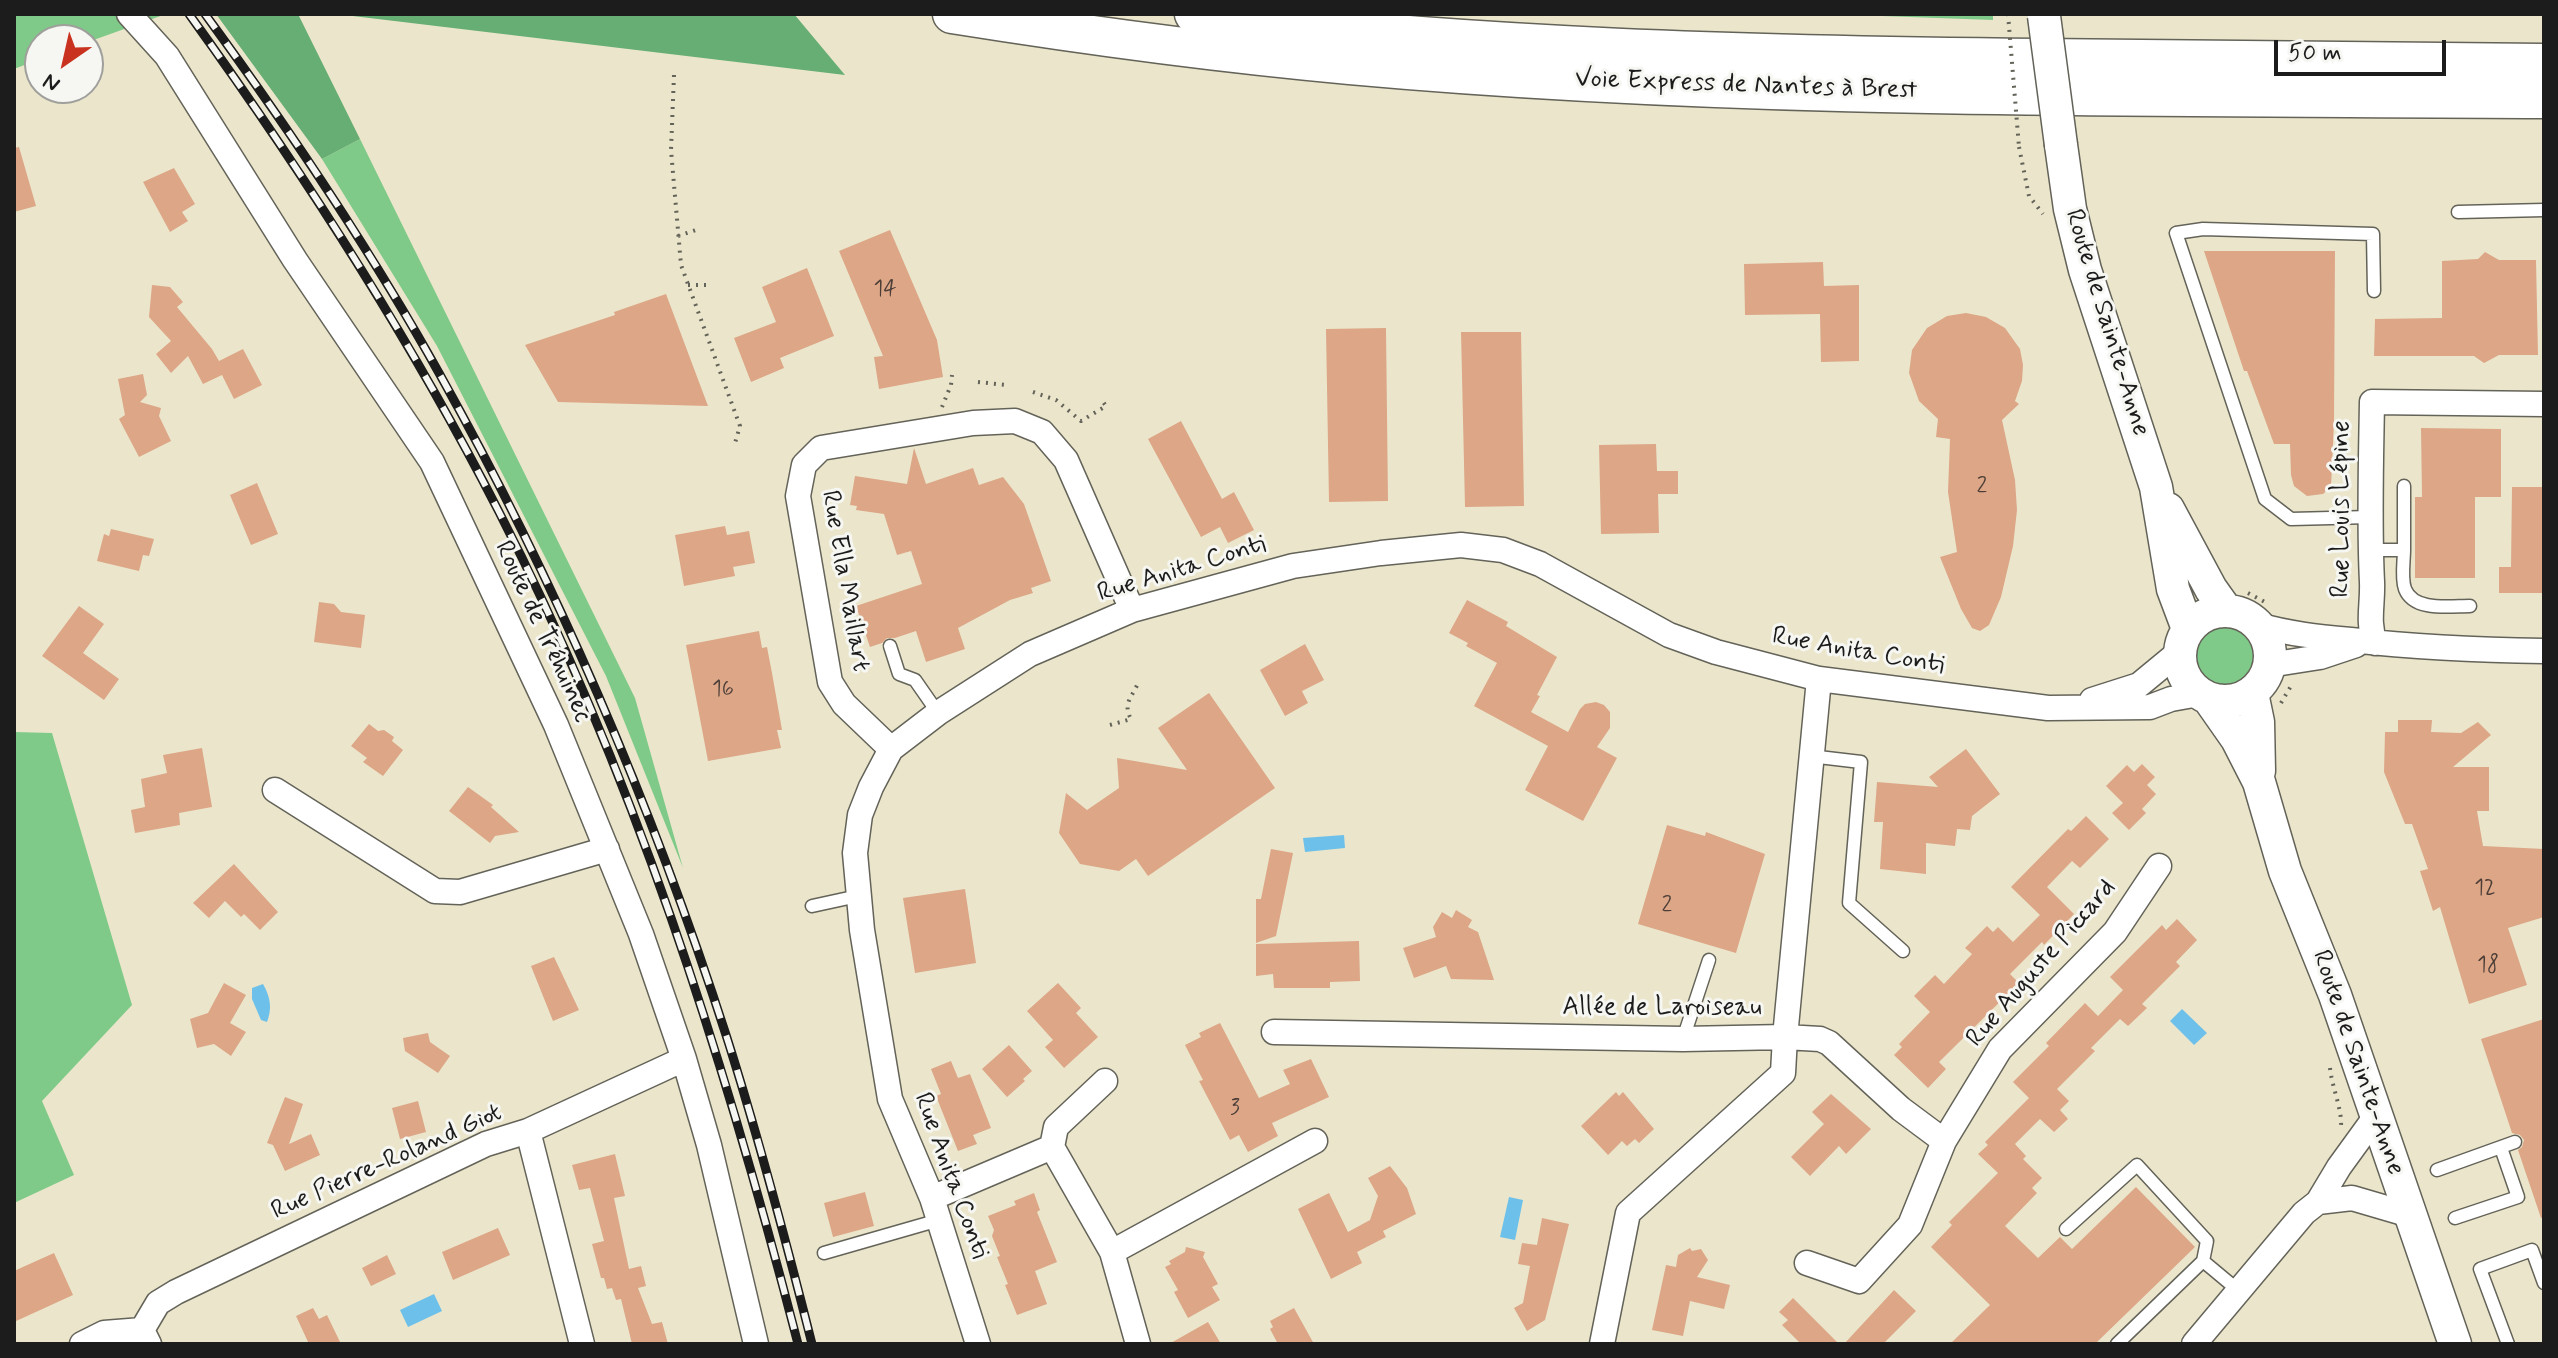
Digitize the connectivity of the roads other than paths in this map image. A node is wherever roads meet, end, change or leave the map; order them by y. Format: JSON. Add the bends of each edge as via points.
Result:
{"nodes":[{"id":1,"x":129,"y":14,"type":"edge"},
{"id":2,"x":952,"y":14,"type":"edge"},
{"id":3,"x":1194,"y":14,"type":"edge"},
{"id":4,"x":2044,"y":15,"type":"edge"},
{"id":5,"x":2544,"y":63,"type":"edge"},
{"id":6,"x":2544,"y":99,"type":"edge"},
{"id":7,"x":2544,"y":210,"type":"edge"},
{"id":8,"x":2458,"y":212,"type":"dead end"},
{"id":9,"x":2374,"y":291,"type":"dead end"},
{"id":10,"x":2544,"y":404,"type":"edge"},
{"id":11,"x":2404,"y":486,"type":"dead end"},
{"id":12,"x":2156,"y":487,"type":"junction"},
{"id":13,"x":2370,"y":517,"type":"junction"},
{"id":14,"x":2370,"y":550,"type":"junction"},
{"id":15,"x":2404,"y":550,"type":"junction"},
{"id":16,"x":2235,"y":601,"type":"junction"},
{"id":17,"x":2470,"y":606,"type":"dead end"},
{"id":18,"x":1132,"y":610,"type":"junction"},
{"id":19,"x":2266,"y":616,"type":"junction"},
{"id":20,"x":2183,"y":640,"type":"junction"},
{"id":21,"x":2371,"y":643,"type":"junction"},
{"id":22,"x":890,"y":646,"type":"dead end"},
{"id":23,"x":2544,"y":651,"type":"edge"},
{"id":24,"x":2282,"y":672,"type":"junction"},
{"id":25,"x":1819,"y":679,"type":"junction"},
{"id":26,"x":2204,"y":696,"type":"junction"},
{"id":27,"x":2266,"y":699,"type":"junction"},
{"id":28,"x":2066,"y":708,"type":"junction"},
{"id":29,"x":938,"y":713,"type":"junction"},
{"id":30,"x":891,"y":749,"type":"junction"},
{"id":31,"x":1810,"y":756,"type":"junction"},
{"id":32,"x":2259,"y":782,"type":"junction"},
{"id":33,"x":275,"y":790,"type":"dead end"},
{"id":34,"x":607,"y":849,"type":"junction"},
{"id":35,"x":2159,"y":866,"type":"dead end"},
{"id":36,"x":858,"y":896,"type":"junction"},
{"id":37,"x":812,"y":906,"type":"dead end"},
{"id":38,"x":1903,"y":951,"type":"dead end"},
{"id":39,"x":1709,"y":960,"type":"dead end"},
{"id":40,"x":1274,"y":1032,"type":"dead end"},
{"id":41,"x":1785,"y":1037,"type":"junction"},
{"id":42,"x":1683,"y":1039,"type":"junction"},
{"id":43,"x":684,"y":1059,"type":"junction"},
{"id":44,"x":1105,"y":1081,"type":"dead end"},
{"id":45,"x":2376,"y":1116,"type":"junction"},
{"id":46,"x":528,"y":1131,"type":"junction"},
{"id":47,"x":1315,"y":1141,"type":"dead end"},
{"id":48,"x":1944,"y":1141,"type":"junction"},
{"id":49,"x":2515,"y":1142,"type":"dead end"},
{"id":50,"x":1052,"y":1147,"type":"junction"},
{"id":51,"x":2501,"y":1148,"type":"junction"},
{"id":52,"x":2437,"y":1170,"type":"dead end"},
{"id":53,"x":2318,"y":1202,"type":"junction"},
{"id":54,"x":936,"y":1209,"type":"junction"},
{"id":55,"x":2410,"y":1215,"type":"junction"},
{"id":56,"x":2455,"y":1218,"type":"dead end"},
{"id":57,"x":2066,"y":1229,"type":"dead end"},
{"id":58,"x":2538,"y":1248,"type":"edge"},
{"id":59,"x":1112,"y":1252,"type":"junction"},
{"id":60,"x":824,"y":1253,"type":"dead end"},
{"id":61,"x":2203,"y":1261,"type":"junction"},
{"id":62,"x":1807,"y":1263,"type":"dead end"},
{"id":63,"x":2544,"y":1283,"type":"edge"},
{"id":64,"x":2239,"y":1291,"type":"junction"},
{"id":65,"x":146,"y":1337,"type":"edge"},
{"id":66,"x":2198,"y":1342,"type":"edge"},
{"id":67,"x":82,"y":1344,"type":"edge"},
{"id":68,"x":582,"y":1344,"type":"edge"},
{"id":69,"x":756,"y":1344,"type":"edge"},
{"id":70,"x":978,"y":1344,"type":"edge"},
{"id":71,"x":1138,"y":1344,"type":"edge"},
{"id":72,"x":1602,"y":1344,"type":"edge"},
{"id":73,"x":2117,"y":1344,"type":"edge"},
{"id":74,"x":2455,"y":1344,"type":"edge"},
{"id":75,"x":2508,"y":1344,"type":"edge"}],
"edges":[{"from":1,"to":34,"type":"street","name":"Route de Tréhuinec","via":[[167,56],[295,260],[432,462],[556,725]]},
{"from":2,"to":6,"type":"highway","name":"Voie Express de Nantes à Brest","via":[[1249,55],[1566,80],[1908,93]]},
{"from":3,"to":5,"type":"highway","name":"Voie Express de Nantes à Brest","via":[[1399,35],[1662,50]]},
{"from":4,"to":12,"type":"main road","name":"Route de Sainte-Anne","bridge":true,"via":[[2070,209]]},
{"from":7,"to":8,"type":"lane"},
{"from":9,"to":13,"type":"lane","via":[[2373,234],[2203,229],[2176,233],[2265,499],[2291,519]]},
{"from":10,"to":13,"type":"street","name":"Rue Louis Lépine","via":[[2372,402]]},
{"from":11,"to":15,"type":"lane"},
{"from":12,"to":16,"type":"main road","name":"Route de Sainte-Anne","via":[[2211,589]]},
{"from":12,"to":20,"type":"main road","name":"Route de Sainte-Anne"},
{"from":13,"to":14,"type":"street","name":"Rue Louis Lépine"},
{"from":14,"to":15,"type":"lane"},
{"from":14,"to":21,"type":"street","name":"Rue Louis Lépine"},
{"from":15,"to":17,"type":"lane","via":[[2404,587],[2410,596],[2429,605]]},
{"from":16,"to":19,"type":"main road","via":[[2238,612]]},
{"from":16,"to":20,"type":"main road","via":[[2198,619]]},
{"from":18,"to":25,"type":"street","name":"Rue Anita Conti","via":[[1293,566],[1461,545],[1503,550],[1540,564],[1669,635]]},
{"from":18,"to":29,"type":"street","name":"Rue Anita Conti","via":[[1030,654]]},
{"from":18,"to":30,"type":"street","name":"Rue Ella Maillart","via":[[1066,460],[1042,432],[1015,421],[973,423],[821,448],[804,465],[798,496],[830,682],[844,704]]},
{"from":19,"to":21,"type":"street","via":[[2290,634]]},
{"from":19,"to":24,"type":"main road","via":[[2270,651]]},
{"from":20,"to":26,"type":"main road","name":"Route de Sainte-Anne","via":[[2183,675]]},
{"from":20,"to":28,"type":"street","name":"Rue Anita Conti","via":[[2139,685]]},
{"from":21,"to":23,"type":"street"},
{"from":21,"to":24,"type":"street"},
{"from":22,"to":29,"type":"lane","via":[[899,674],[915,680]]},
{"from":24,"to":27,"type":"main road","via":[[2266,676]]},
{"from":25,"to":28,"type":"street","name":"Rue Anita Conti"},
{"from":25,"to":31,"type":"street","name":"Allée de Laroiseau"},
{"from":26,"to":27,"type":"main road","via":[[2224,702]]},
{"from":26,"to":28,"type":"street","name":"Rue Anita Conti","via":[[2150,707]]},
{"from":26,"to":32,"type":"main road","name":"Route de Sainte-Anne","via":[[2237,739]]},
{"from":27,"to":32,"type":"main road","name":"Route de Sainte-Anne","via":[[2258,722]]},
{"from":29,"to":30,"type":"street","name":"Rue Anita Conti"},
{"from":30,"to":36,"type":"street","name":"Rue Anita Conti","via":[[860,815],[855,853]]},
{"from":31,"to":38,"type":"lane","via":[[1861,762],[1849,903]]},
{"from":31,"to":41,"type":"street","name":"Allée de Laroiseau"},
{"from":32,"to":45,"type":"main road","name":"Route de Sainte-Anne","via":[[2285,871]]},
{"from":33,"to":34,"type":"street","via":[[435,891],[460,892]]},
{"from":34,"to":43,"type":"street","name":"Route de Tréhuinec"},
{"from":35,"to":48,"type":"street","name":"Rue Auguste Piccard","via":[[2115,932],[2000,1049]]},
{"from":36,"to":37,"type":"lane"},
{"from":36,"to":54,"type":"street","name":"Rue Anita Conti","via":[[890,1099]]},
{"from":39,"to":42,"type":"lane"},
{"from":40,"to":42,"type":"street","name":"Allée de Laroiseau"},
{"from":41,"to":42,"type":"street","name":"Allée de Laroiseau"},
{"from":41,"to":48,"type":"street","via":[[1829,1043]]},
{"from":41,"to":72,"type":"street","via":[[1783,1073],[1628,1213]]},
{"from":43,"to":46,"type":"street","name":"Rue Pierre-Roland Giot"},
{"from":43,"to":69,"type":"street","name":"Route de Tréhuinec"},
{"from":44,"to":50,"type":"street","via":[[1056,1127]]},
{"from":45,"to":53,"type":"street"},
{"from":45,"to":55,"type":"main road","name":"Route de Sainte-Anne"},
{"from":46,"to":65,"type":"street","name":"Rue Pierre-Roland Giot","via":[[486,1144],[176,1292],[158,1303]]},
{"from":46,"to":68,"type":"street"},
{"from":47,"to":59,"type":"street"},
{"from":48,"to":62,"type":"street","name":"Rue Auguste Piccard","via":[[1910,1225],[1859,1281]]},
{"from":49,"to":51,"type":"lane"},
{"from":50,"to":54,"type":"street"},
{"from":50,"to":59,"type":"street"},
{"from":51,"to":52,"type":"lane"},
{"from":51,"to":56,"type":"lane","via":[[2518,1197]]},
{"from":53,"to":55,"type":"street","via":[[2352,1198]]},
{"from":53,"to":64,"type":"street"},
{"from":54,"to":60,"type":"lane"},
{"from":54,"to":70,"type":"street","name":"Rue Anita Conti"},
{"from":55,"to":74,"type":"main road","name":"Route de Sainte-Anne"},
{"from":57,"to":61,"type":"lane","via":[[2137,1165],[2207,1241]]},
{"from":58,"to":63,"type":"lane"},
{"from":58,"to":75,"type":"lane","via":[[2480,1269]]},
{"from":59,"to":71,"type":"street"},
{"from":61,"to":64,"type":"lane"},
{"from":61,"to":73,"type":"lane"},
{"from":64,"to":66,"type":"street"},
{"from":65,"to":67,"type":"street","via":[[104,1333]]}]}
